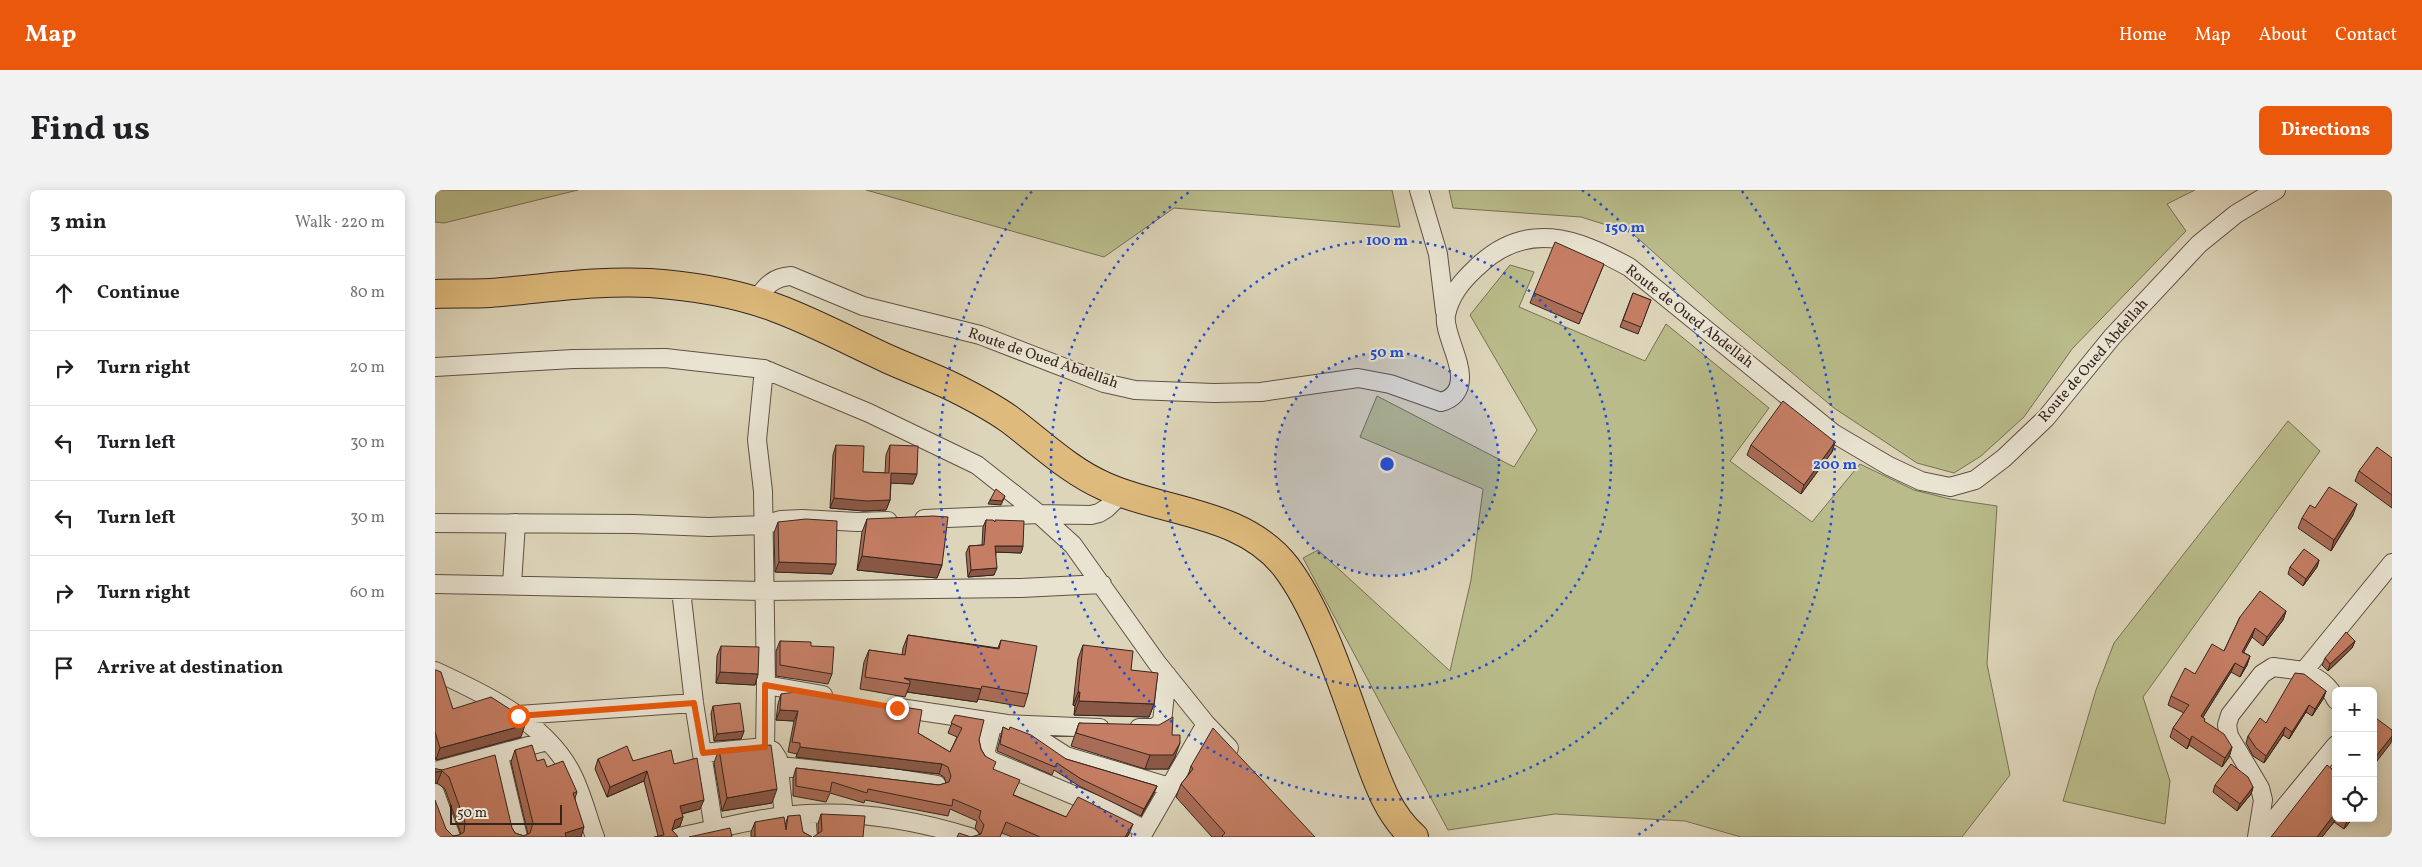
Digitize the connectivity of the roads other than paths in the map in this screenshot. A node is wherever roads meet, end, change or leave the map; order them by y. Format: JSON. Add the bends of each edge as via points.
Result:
{"nodes":[{"id":1,"x":1419,"y":190,"type":"edge"},
{"id":2,"x":2276,"y":190,"type":"edge"},
{"id":3,"x":435,"y":294,"type":"edge"},
{"id":4,"x":755,"y":301,"type":"junction"},
{"id":5,"x":1445,"y":317,"type":"junction"},
{"id":6,"x":435,"y":367,"type":"edge"},
{"id":7,"x":763,"y":369,"type":"junction"},
{"id":8,"x":1122,"y":493,"type":"junction"},
{"id":9,"x":1039,"y":514,"type":"junction"},
{"id":10,"x":435,"y":523,"type":"edge"},
{"id":11,"x":516,"y":523,"type":"junction"},
{"id":12,"x":763,"y":525,"type":"junction"},
{"id":13,"x":2392,"y":563,"type":"edge"},
{"id":14,"x":435,"y":584,"type":"edge"},
{"id":15,"x":512,"y":584,"type":"junction"},
{"id":16,"x":1102,"y":584,"type":"junction"},
{"id":17,"x":681,"y":590,"type":"junction"},
{"id":18,"x":763,"y":591,"type":"junction"},
{"id":19,"x":435,"y":671,"type":"edge"},
{"id":20,"x":2304,"y":672,"type":"junction"},
{"id":21,"x":1167,"y":675,"type":"junction"},
{"id":22,"x":765,"y":685,"type":"junction"},
{"id":23,"x":2332,"y":692,"type":"edge"},
{"id":24,"x":840,"y":698,"type":"edge"},
{"id":25,"x":694,"y":703,"type":"junction"},
{"id":26,"x":887,"y":706,"type":"edge"},
{"id":27,"x":518,"y":716,"type":"junction"},
{"id":28,"x":993,"y":722,"type":"junction"},
{"id":29,"x":1206,"y":724,"type":"junction"},
{"id":30,"x":1026,"y":725,"type":"junction"},
{"id":31,"x":547,"y":741,"type":"junction"},
{"id":32,"x":765,"y":747,"type":"junction"},
{"id":33,"x":2332,"y":750,"type":"edge"},
{"id":34,"x":703,"y":753,"type":"junction"},
{"id":35,"x":499,"y":756,"type":"junction"},
{"id":36,"x":1243,"y":762,"type":"edge"},
{"id":37,"x":780,"y":766,"type":"junction"},
{"id":38,"x":435,"y":771,"type":"edge"},
{"id":39,"x":937,"y":785,"type":"edge"},
{"id":40,"x":1170,"y":787,"type":"junction"},
{"id":41,"x":435,"y":793,"type":"edge"},
{"id":42,"x":806,"y":814,"type":"junction"},
{"id":43,"x":784,"y":816,"type":"junction"},
{"id":44,"x":714,"y":829,"type":"junction"},
{"id":45,"x":1143,"y":834,"type":"edge"},
{"id":46,"x":451,"y":837,"type":"edge"},
{"id":47,"x":518,"y":837,"type":"edge"},
{"id":48,"x":595,"y":837,"type":"edge"},
{"id":49,"x":679,"y":837,"type":"edge"},
{"id":50,"x":808,"y":837,"type":"edge"},
{"id":51,"x":970,"y":837,"type":"edge"},
{"id":52,"x":1414,"y":837,"type":"edge"},
{"id":53,"x":2258,"y":837,"type":"edge"}],
"edges":[{"from":1,"to":5,"type":"street","via":[[1438,254]]},
{"from":2,"to":5,"type":"street","name":"Route de Oued Abdellah","via":[[2236,214],[2199,244],[2112,337],[2046,418],[2004,458],[1975,480],[1949,487],[1921,482],[1833,433],[1629,268],[1577,242],[1532,237],[1498,251],[1461,282]]},
{"from":3,"to":4,"type":"main road","via":[[647,283],[693,288]]},
{"from":4,"to":5,"type":"street","name":"Route de Oued Abdellah","via":[[771,281],[779,276],[791,276],[863,306],[980,335],[1105,383],[1135,390],[1261,392],[1358,378],[1390,384],[1441,402],[1456,394],[1460,378]]},
{"from":4,"to":8,"type":"main road","via":[[797,316],[956,388],[1005,416],[1085,476]]},
{"from":6,"to":7,"type":"street","via":[[573,358],[665,358]]},
{"from":7,"to":9,"type":"street","via":[[869,413],[977,465]]},
{"from":7,"to":12,"type":"street","via":[[757,440]]},
{"from":8,"to":9,"type":"street","via":[[1099,513]]},
{"from":8,"to":52,"type":"main road","via":[[1239,530],[1264,546],[1284,565],[1303,591],[1317,623],[1383,796],[1400,825]]},
{"from":9,"to":12,"type":"street","via":[[857,522],[802,518]]},
{"from":9,"to":16,"type":"street","via":[[1073,545]]},
{"from":10,"to":11,"type":"street"},
{"from":11,"to":12,"type":"street"},
{"from":11,"to":15,"type":"street"},
{"from":12,"to":18,"type":"street"},
{"from":13,"to":20,"type":"street"},
{"from":14,"to":15,"type":"street"},
{"from":15,"to":17,"type":"street"},
{"from":16,"to":18,"type":"street"},
{"from":16,"to":21,"type":"street"},
{"from":17,"to":18,"type":"street"},
{"from":17,"to":25,"type":"street"},
{"from":18,"to":22,"type":"street"},
{"from":19,"to":27,"type":"street","via":[[496,700]]},
{"from":20,"to":23,"type":"street","via":[[2321,680]]},
{"from":20,"to":53,"type":"street","via":[[2273,667],[2262,674],[2230,716],[2227,725],[2229,736],[2260,788],[2263,800]]},
{"from":21,"to":29,"type":"street"},
{"from":21,"to":30,"type":"street","via":[[1162,722],[1155,728]]},
{"from":22,"to":24,"type":"street"},
{"from":22,"to":32,"type":"street"},
{"from":25,"to":27,"type":"street"},
{"from":25,"to":34,"type":"street"},
{"from":26,"to":28,"type":"street"},
{"from":27,"to":31,"type":"street"},
{"from":28,"to":30,"type":"street"},
{"from":28,"to":45,"type":"street","via":[[986,750],[990,760],[1102,807]]},
{"from":29,"to":36,"type":"street"},
{"from":29,"to":40,"type":"street"},
{"from":30,"to":40,"type":"street","via":[[1066,756]]},
{"from":31,"to":35,"type":"street"},
{"from":31,"to":48,"type":"street","via":[[570,770]]},
{"from":32,"to":34,"type":"street"},
{"from":32,"to":37,"type":"street","via":[[777,754]]},
{"from":33,"to":53,"type":"street"},
{"from":34,"to":44,"type":"street"},
{"from":35,"to":38,"type":"street"},
{"from":35,"to":47,"type":"street"},
{"from":37,"to":39,"type":"street"},
{"from":37,"to":43,"type":"street"},
{"from":40,"to":45,"type":"street"},
{"from":41,"to":46,"type":"street"},
{"from":42,"to":43,"type":"street"},
{"from":42,"to":50,"type":"street"},
{"from":42,"to":51,"type":"street","via":[[847,813],[910,822]]},
{"from":43,"to":44,"type":"street"},
{"from":44,"to":49,"type":"street"}]}
